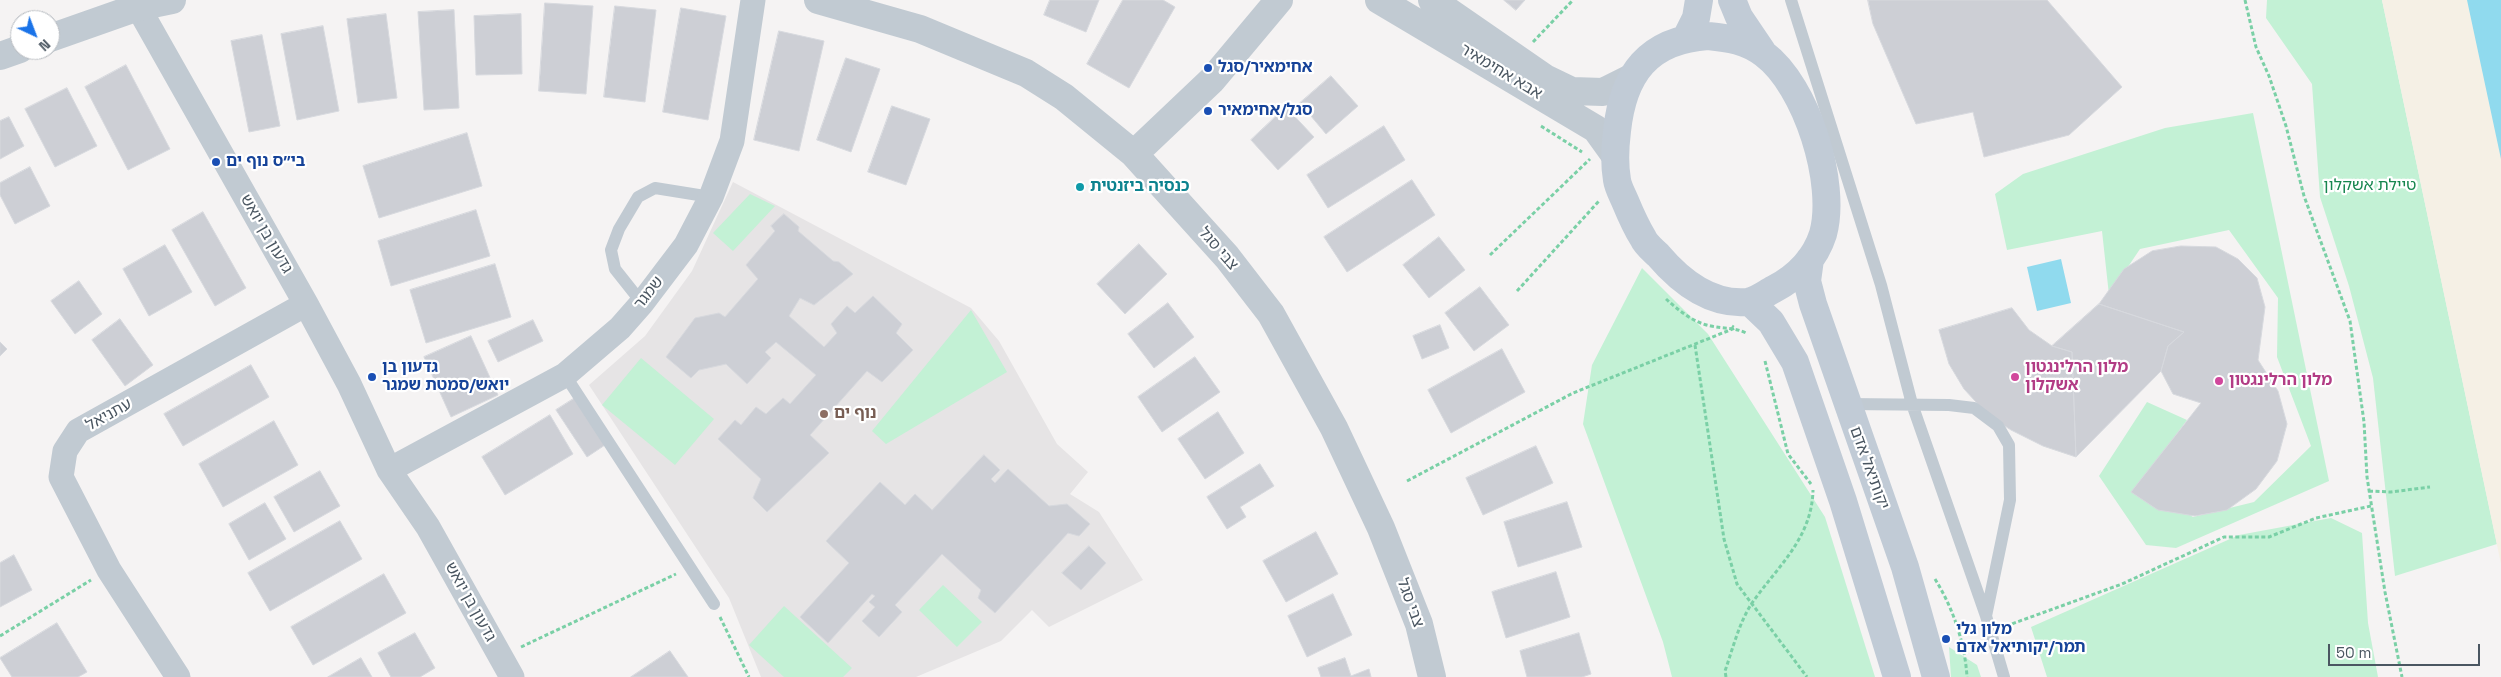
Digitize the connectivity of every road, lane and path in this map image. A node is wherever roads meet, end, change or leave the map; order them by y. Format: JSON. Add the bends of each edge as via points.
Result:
{"nodes":[{"id":1,"x":172,"y":0,"type":"edge"},
{"id":2,"x":753,"y":0,"type":"edge"},
{"id":3,"x":818,"y":0,"type":"edge"},
{"id":4,"x":1279,"y":0,"type":"edge"},
{"id":5,"x":1379,"y":0,"type":"edge"},
{"id":6,"x":1432,"y":0,"type":"edge"},
{"id":7,"x":1573,"y":0,"type":"edge"},
{"id":8,"x":1699,"y":0,"type":"edge"},
{"id":9,"x":1732,"y":0,"type":"edge"},
{"id":10,"x":1791,"y":0,"type":"edge"},
{"id":11,"x":2244,"y":0,"type":"edge"},
{"id":12,"x":138,"y":7,"type":"junction"},
{"id":13,"x":60,"y":34,"type":"edge"},
{"id":14,"x":1686,"y":38,"type":"junction"},
{"id":15,"x":1764,"y":54,"type":"junction"},
{"id":16,"x":1519,"y":58,"type":"junction"},
{"id":17,"x":1631,"y":78,"type":"junction"},
{"id":18,"x":1583,"y":153,"type":"dead end"},
{"id":19,"x":1134,"y":154,"type":"junction"},
{"id":20,"x":1600,"y":160,"type":"junction"},
{"id":21,"x":711,"y":197,"type":"junction"},
{"id":22,"x":1601,"y":200,"type":"dead end"},
{"id":23,"x":1490,"y":255,"type":"dead end"},
{"id":24,"x":1810,"y":259,"type":"junction"},
{"id":25,"x":1517,"y":291,"type":"dead end"},
{"id":26,"x":1750,"y":302,"type":"junction"},
{"id":27,"x":642,"y":303,"type":"junction"},
{"id":28,"x":306,"y":304,"type":"junction"},
{"id":29,"x":1727,"y":323,"type":"dead end"},
{"id":30,"x":1694,"y":345,"type":"junction"},
{"id":31,"x":1764,"y":358,"type":"dead end"},
{"id":32,"x":565,"y":375,"type":"junction"},
{"id":33,"x":1846,"y":404,"type":"junction"},
{"id":34,"x":1912,"y":404,"type":"junction"},
{"id":35,"x":396,"y":467,"type":"junction"},
{"id":36,"x":1406,"y":481,"type":"dead end"},
{"id":37,"x":2430,"y":487,"type":"dead end"},
{"id":38,"x":2369,"y":491,"type":"junction"},
{"id":39,"x":2372,"y":506,"type":"junction"},
{"id":40,"x":691,"y":567,"type":"junction"},
{"id":41,"x":109,"y":570,"type":"junction"},
{"id":42,"x":714,"y":604,"type":"joint"},
{"id":43,"x":1752,"y":604,"type":"junction"},
{"id":44,"x":1986,"y":616,"type":"junction"},
{"id":45,"x":1991,"y":631,"type":"junction"},
{"id":46,"x":0,"y":636,"type":"edge"},
{"id":47,"x":521,"y":647,"type":"dead end"},
{"id":48,"x":178,"y":677,"type":"edge"},
{"id":49,"x":512,"y":677,"type":"edge"},
{"id":50,"x":749,"y":677,"type":"edge"},
{"id":51,"x":1432,"y":677,"type":"edge"},
{"id":52,"x":1726,"y":677,"type":"edge"},
{"id":53,"x":1807,"y":677,"type":"edge"},
{"id":54,"x":1897,"y":677,"type":"edge"},
{"id":55,"x":1936,"y":677,"type":"edge"},
{"id":56,"x":2004,"y":677,"type":"edge"},
{"id":57,"x":2402,"y":677,"type":"edge"}],
"edges":[{"from":1,"to":12,"type":"street"},
{"from":2,"to":21,"type":"street","name":"שמגר","via":[[732,141]]},
{"from":3,"to":19,"type":"street","name":"צבי סגל","via":[[920,29],[1026,73],[1064,97]]},
{"from":4,"to":19,"type":"street","via":[[1212,80]]},
{"from":5,"to":20,"type":"street","name":"אבא אחימאיר","via":[[1596,129]]},
{"from":6,"to":16,"type":"street","name":"אבא אחימאיר"},
{"from":7,"to":16,"type":"path"},
{"from":8,"to":14,"type":"main road","via":[[1696,18]]},
{"from":9,"to":15,"type":"main road","via":[[1739,17]]},
{"from":10,"to":34,"type":"lane","via":[[1882,285]]},
{"from":11,"to":38,"type":"path","via":[[2256,47],[2286,126],[2304,196],[2350,321],[2364,422]]},
{"from":12,"to":13,"type":"street"},
{"from":12,"to":28,"type":"street","name":"גדעון בן יואש"},
{"from":14,"to":15,"type":"main road","via":[[1736,38]]},
{"from":14,"to":17,"type":"main road","via":[[1654,52]]},
{"from":15,"to":24,"type":"main road","via":[[1795,92],[1819,153],[1824,176],[1825,219],[1822,235]]},
{"from":16,"to":17,"type":"street","name":"אבא אחימאיר","via":[[1545,78],[1572,90],[1603,92]]},
{"from":17,"to":20,"type":"main road"},
{"from":18,"to":20,"type":"path"},
{"from":19,"to":51,"type":"street","name":"צבי סגל","via":[[1227,257],[1271,314],[1334,428],[1381,528],[1419,624]]},
{"from":20,"to":23,"type":"path"},
{"from":20,"to":26,"type":"main road","via":[[1617,181],[1643,240],[1684,282],[1704,294],[1728,302]]},
{"from":21,"to":27,"type":"street","name":"שמגר","via":[[686,244]]},
{"from":21,"to":27,"type":"lane","via":[[655,188],[638,197],[611,250],[615,269]]},
{"from":22,"to":25,"type":"path"},
{"from":24,"to":26,"type":"main road","via":[[1799,274]]},
{"from":24,"to":33,"type":"main road","name":"יקותיאל אדם","via":[[1807,281]]},
{"from":26,"to":54,"type":"main road","via":[[1771,322],[1795,362],[1843,501]]},
{"from":27,"to":32,"type":"street","name":"שמגר","via":[[620,328]]},
{"from":28,"to":35,"type":"street","name":"גדעון בן יואש"},
{"from":28,"to":41,"type":"street","name":"עתניאל","via":[[78,431],[65,451],[61,477]]},
{"from":29,"to":30,"type":"path","via":[[1735,328]]},
{"from":30,"to":36,"type":"path","via":[[1573,392]]},
{"from":30,"to":43,"type":"path","via":[[1724,539],[1737,584]]},
{"from":31,"to":43,"type":"path","via":[[1788,454],[1813,487],[1813,508],[1806,528]]},
{"from":32,"to":35,"type":"street","name":"שמגר"},
{"from":32,"to":40,"type":"lane"},
{"from":33,"to":34,"type":"lane"},
{"from":33,"to":55,"type":"main road","name":"יקותיאל אדם","via":[[1905,567]]},
{"from":34,"to":44,"type":"lane"},
{"from":34,"to":44,"type":"lane","via":[[1974,408],[1998,426],[2009,445],[2010,500]]},
{"from":35,"to":49,"type":"street","name":"גדעון בן יואש"},
{"from":37,"to":38,"type":"path"},
{"from":38,"to":39,"type":"path"},
{"from":39,"to":45,"type":"path","via":[[2316,518],[2269,537],[2224,537],[2122,584]]},
{"from":39,"to":57,"type":"path"},
{"from":40,"to":42,"type":"lane"},
{"from":40,"to":47,"type":"path"},
{"from":41,"to":46,"type":"path"},
{"from":41,"to":48,"type":"street","name":"עתניאל"},
{"from":42,"to":50,"type":"path"},
{"from":43,"to":52,"type":"path","via":[[1740,628],[1725,671]]},
{"from":43,"to":53,"type":"path"},
{"from":44,"to":45,"type":"lane"},
{"from":45,"to":56,"type":"lane"}]}
